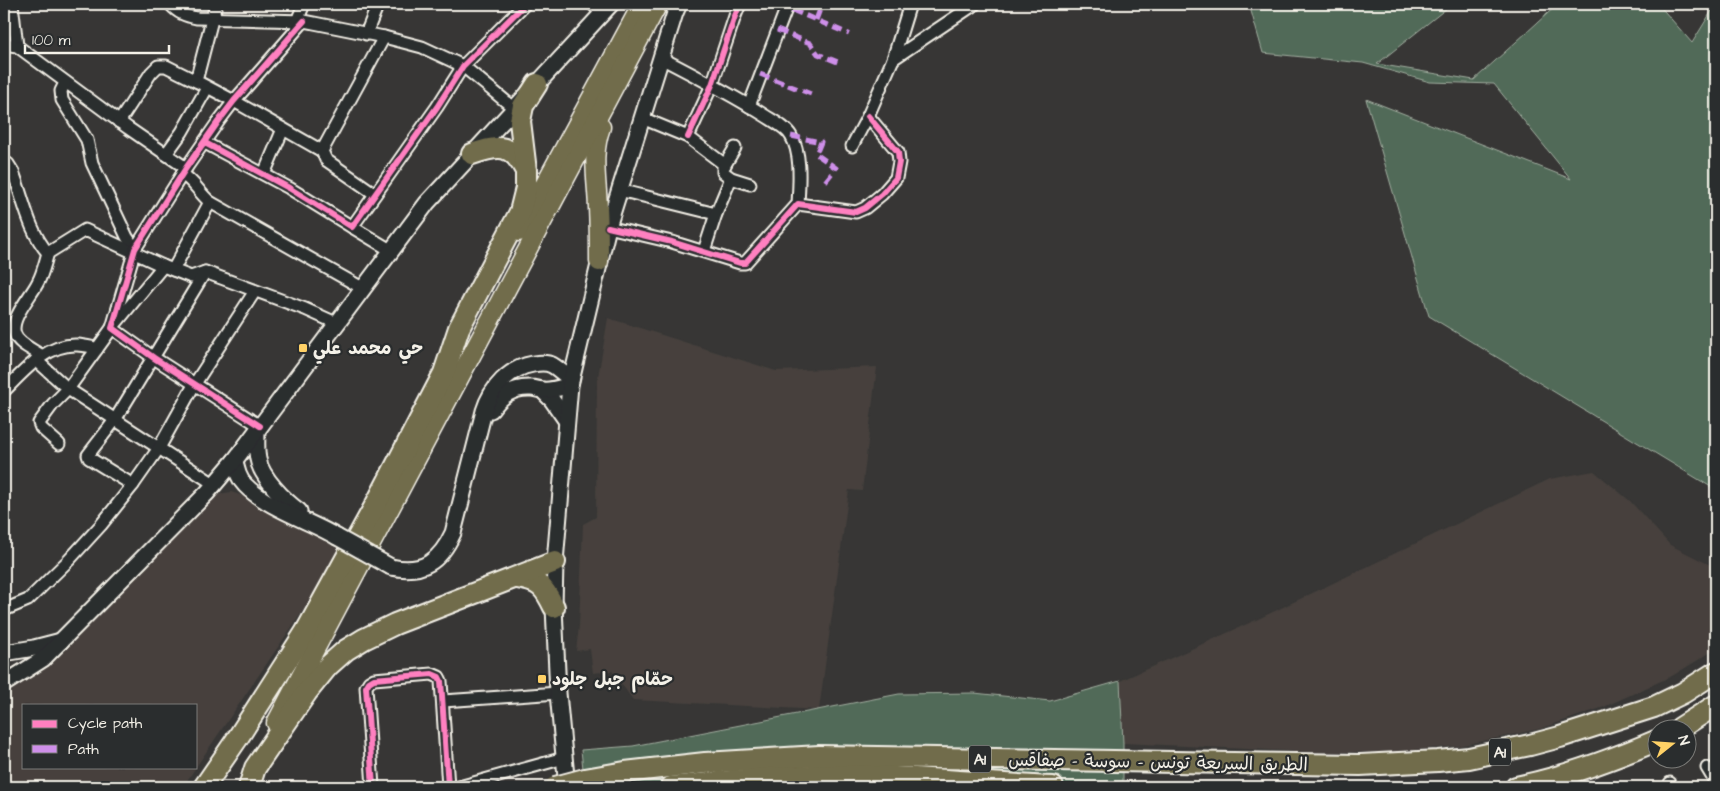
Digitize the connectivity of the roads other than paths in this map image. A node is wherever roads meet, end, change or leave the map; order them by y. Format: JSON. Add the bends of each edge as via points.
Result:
{"nodes":[{"id":1,"x":12,"y":4,"type":"edge"},
{"id":2,"x":170,"y":4,"type":"edge"},
{"id":3,"x":216,"y":4,"type":"edge"},
{"id":4,"x":304,"y":4,"type":"edge"},
{"id":5,"x":378,"y":4,"type":"edge"},
{"id":6,"x":525,"y":4,"type":"edge"},
{"id":7,"x":642,"y":4,"type":"edge"},
{"id":8,"x":658,"y":4,"type":"edge"},
{"id":9,"x":679,"y":4,"type":"edge"},
{"id":10,"x":740,"y":4,"type":"edge"},
{"id":11,"x":788,"y":4,"type":"edge"},
{"id":12,"x":910,"y":4,"type":"edge"},
{"id":13,"x":975,"y":4,"type":"edge"},
{"id":14,"x":602,"y":7,"type":"edge"},
{"id":15,"x":212,"y":19,"type":"junction"},
{"id":16,"x":301,"y":21,"type":"junction"},
{"id":17,"x":366,"y":34,"type":"junction"},
{"id":18,"x":384,"y":37,"type":"junction"},
{"id":19,"x":4,"y":44,"type":"edge"},
{"id":20,"x":17,"y":46,"type":"junction"},
{"id":21,"x":660,"y":58,"type":"junction"},
{"id":22,"x":893,"y":59,"type":"junction"},
{"id":23,"x":463,"y":66,"type":"junction"},
{"id":24,"x":621,"y":75,"type":"junction"},
{"id":25,"x":196,"y":81,"type":"junction"},
{"id":26,"x":65,"y":83,"type":"junction"},
{"id":27,"x":537,"y":84,"type":"junction"},
{"id":28,"x":712,"y":84,"type":"junction"},
{"id":29,"x":206,"y":88,"type":"junction"},
{"id":30,"x":234,"y":101,"type":"junction"},
{"id":31,"x":749,"y":106,"type":"junction"},
{"id":32,"x":515,"y":109,"type":"junction"},
{"id":33,"x":868,"y":116,"type":"junction"},
{"id":34,"x":642,"y":118,"type":"junction"},
{"id":35,"x":119,"y":122,"type":"junction"},
{"id":36,"x":283,"y":129,"type":"junction"},
{"id":37,"x":688,"y":137,"type":"junction"},
{"id":38,"x":205,"y":143,"type":"junction"},
{"id":39,"x":852,"y":146,"type":"dead end"},
{"id":40,"x":735,"y":148,"type":"dead end"},
{"id":41,"x":322,"y":151,"type":"junction"},
{"id":42,"x":166,"y":154,"type":"junction"},
{"id":43,"x":472,"y":154,"type":"junction"},
{"id":44,"x":4,"y":162,"type":"edge"},
{"id":45,"x":725,"y":165,"type":"junction"},
{"id":46,"x":184,"y":171,"type":"junction"},
{"id":47,"x":526,"y":171,"type":"junction"},
{"id":48,"x":264,"y":174,"type":"junction"},
{"id":49,"x":731,"y":178,"type":"junction"},
{"id":50,"x":750,"y":184,"type":"dead end"},
{"id":51,"x":620,"y":190,"type":"junction"},
{"id":52,"x":375,"y":194,"type":"junction"},
{"id":53,"x":210,"y":202,"type":"junction"},
{"id":54,"x":798,"y":204,"type":"junction"},
{"id":55,"x":716,"y":214,"type":"junction"},
{"id":56,"x":352,"y":227,"type":"junction"},
{"id":57,"x":608,"y":227,"type":"junction"},
{"id":58,"x":134,"y":250,"type":"junction"},
{"id":59,"x":392,"y":251,"type":"junction"},
{"id":60,"x":704,"y":251,"type":"junction"},
{"id":61,"x":48,"y":253,"type":"junction"},
{"id":62,"x":599,"y":262,"type":"junction"},
{"id":63,"x":168,"y":268,"type":"junction"},
{"id":64,"x":205,"y":272,"type":"junction"},
{"id":65,"x":364,"y":289,"type":"junction"},
{"id":66,"x":255,"y":291,"type":"junction"},
{"id":67,"x":336,"y":324,"type":"junction"},
{"id":68,"x":112,"y":328,"type":"junction"},
{"id":69,"x":97,"y":350,"type":"junction"},
{"id":70,"x":39,"y":358,"type":"junction"},
{"id":71,"x":154,"y":358,"type":"junction"},
{"id":72,"x":444,"y":373,"type":"junction"},
{"id":73,"x":571,"y":382,"type":"junction"},
{"id":74,"x":194,"y":385,"type":"junction"},
{"id":75,"x":68,"y":389,"type":"junction"},
{"id":76,"x":542,"y":390,"type":"junction"},
{"id":77,"x":4,"y":391,"type":"edge"},
{"id":78,"x":115,"y":420,"type":"junction"},
{"id":79,"x":566,"y":420,"type":"junction"},
{"id":80,"x":481,"y":424,"type":"junction"},
{"id":81,"x":258,"y":428,"type":"junction"},
{"id":82,"x":60,"y":444,"type":"dead end"},
{"id":83,"x":159,"y":448,"type":"junction"},
{"id":84,"x":235,"y":459,"type":"junction"},
{"id":85,"x":265,"y":475,"type":"junction"},
{"id":86,"x":132,"y":485,"type":"junction"},
{"id":87,"x":211,"y":488,"type":"junction"},
{"id":88,"x":255,"y":493,"type":"junction"},
{"id":89,"x":318,"y":526,"type":"junction"},
{"id":90,"x":555,"y":562,"type":"junction"},
{"id":91,"x":517,"y":578,"type":"junction"},
{"id":92,"x":554,"y":607,"type":"junction"},
{"id":93,"x":4,"y":610,"type":"edge"},
{"id":94,"x":62,"y":640,"type":"junction"},
{"id":95,"x":4,"y":655,"type":"edge"},
{"id":96,"x":1716,"y":672,"type":"edge"},
{"id":97,"x":5,"y":684,"type":"edge"},
{"id":98,"x":558,"y":692,"type":"junction"},
{"id":99,"x":443,"y":701,"type":"junction"},
{"id":100,"x":1716,"y":705,"type":"edge"},
{"id":101,"x":1696,"y":718,"type":"edge"},
{"id":102,"x":1648,"y":744,"type":"edge"},
{"id":103,"x":564,"y":758,"type":"junction"},
{"id":104,"x":255,"y":768,"type":"junction"},
{"id":105,"x":1708,"y":768,"type":"dead end"},
{"id":106,"x":1716,"y":783,"type":"edge"},
{"id":107,"x":204,"y":787,"type":"edge"},
{"id":108,"x":250,"y":787,"type":"edge"},
{"id":109,"x":373,"y":787,"type":"edge"},
{"id":110,"x":448,"y":787,"type":"edge"},
{"id":111,"x":459,"y":787,"type":"edge"},
{"id":112,"x":555,"y":787,"type":"edge"},
{"id":113,"x":567,"y":787,"type":"edge"},
{"id":114,"x":672,"y":787,"type":"edge"},
{"id":115,"x":1053,"y":787,"type":"edge"},
{"id":116,"x":1516,"y":787,"type":"edge"}],
"edges":[{"from":1,"to":20,"type":"street"},
{"from":2,"to":15,"type":"street","via":[[185,16]]},
{"from":3,"to":15,"type":"street"},
{"from":4,"to":16,"type":"street"},
{"from":5,"to":17,"type":"street"},
{"from":6,"to":23,"type":"street"},
{"from":7,"to":72,"type":"main road"},
{"from":8,"to":24,"type":"main road"},
{"from":9,"to":21,"type":"main road"},
{"from":10,"to":28,"type":"street"},
{"from":11,"to":31,"type":"street"},
{"from":12,"to":22,"type":"street"},
{"from":13,"to":22,"type":"street"},
{"from":14,"to":27,"type":"main road"},
{"from":15,"to":16,"type":"street"},
{"from":15,"to":25,"type":"street"},
{"from":16,"to":17,"type":"street"},
{"from":16,"to":30,"type":"street"},
{"from":17,"to":18,"type":"street"},
{"from":18,"to":23,"type":"street","via":[[422,47]]},
{"from":18,"to":41,"type":"street"},
{"from":19,"to":20,"type":"street"},
{"from":20,"to":26,"type":"street"},
{"from":21,"to":28,"type":"street"},
{"from":21,"to":34,"type":"main road"},
{"from":22,"to":33,"type":"street"},
{"from":23,"to":32,"type":"street"},
{"from":23,"to":52,"type":"street"},
{"from":24,"to":62,"type":"main road","via":[[596,140],[594,167]]},
{"from":24,"to":104,"type":"main road"},
{"from":25,"to":29,"type":"street"},
{"from":25,"to":35,"type":"street","via":[[166,66],[158,66]]},
{"from":26,"to":35,"type":"street"},
{"from":26,"to":58,"type":"street","via":[[61,91],[62,100],[87,140],[92,163]]},
{"from":27,"to":32,"type":"main road"},
{"from":27,"to":47,"type":"highway","via":[[523,106],[520,121]]},
{"from":28,"to":31,"type":"street"},
{"from":28,"to":37,"type":"street"},
{"from":29,"to":30,"type":"street"},
{"from":29,"to":42,"type":"street"},
{"from":30,"to":36,"type":"street"},
{"from":30,"to":38,"type":"street"},
{"from":31,"to":54,"type":"street","via":[[791,136],[800,169]]},
{"from":32,"to":43,"type":"main road"},
{"from":33,"to":39,"type":"street"},
{"from":33,"to":54,"type":"street","via":[[898,152],[898,171],[890,186],[872,204],[856,212]]},
{"from":34,"to":37,"type":"street"},
{"from":34,"to":51,"type":"main road"},
{"from":35,"to":42,"type":"street"},
{"from":36,"to":41,"type":"street"},
{"from":36,"to":48,"type":"street"},
{"from":37,"to":45,"type":"street"},
{"from":38,"to":46,"type":"street"},
{"from":38,"to":48,"type":"street"},
{"from":40,"to":45,"type":"street"},
{"from":41,"to":52,"type":"street","via":[[326,160]]},
{"from":42,"to":46,"type":"street"},
{"from":43,"to":47,"type":"highway","via":[[489,148],[511,151]]},
{"from":43,"to":59,"type":"main road","via":[[427,203]]},
{"from":44,"to":61,"type":"street","via":[[13,172],[32,230]]},
{"from":45,"to":49,"type":"street","via":[[723,172]]},
{"from":46,"to":53,"type":"street"},
{"from":46,"to":58,"type":"street"},
{"from":47,"to":72,"type":"highway","via":[[520,212],[459,328]]},
{"from":48,"to":56,"type":"street"},
{"from":49,"to":50,"type":"street"},
{"from":49,"to":55,"type":"street"},
{"from":51,"to":55,"type":"street"},
{"from":51,"to":57,"type":"main road"},
{"from":52,"to":56,"type":"street"},
{"from":53,"to":63,"type":"street"},
{"from":53,"to":65,"type":"street"},
{"from":54,"to":60,"type":"street","via":[[745,262]]},
{"from":55,"to":60,"type":"street"},
{"from":56,"to":59,"type":"street"},
{"from":57,"to":60,"type":"street"},
{"from":57,"to":62,"type":"main road"},
{"from":58,"to":61,"type":"street","via":[[85,230]]},
{"from":58,"to":63,"type":"street"},
{"from":58,"to":68,"type":"street"},
{"from":59,"to":65,"type":"main road"},
{"from":61,"to":70,"type":"street","via":[[40,278],[24,302],[14,331],[18,340]]},
{"from":62,"to":73,"type":"main road"},
{"from":63,"to":64,"type":"street","via":[[191,277]]},
{"from":63,"to":68,"type":"street"},
{"from":64,"to":66,"type":"street"},
{"from":64,"to":71,"type":"street"},
{"from":65,"to":67,"type":"main road"},
{"from":66,"to":67,"type":"street","via":[[305,308]]},
{"from":66,"to":74,"type":"street"},
{"from":67,"to":81,"type":"main road"},
{"from":68,"to":69,"type":"street"},
{"from":68,"to":71,"type":"street"},
{"from":69,"to":70,"type":"street","via":[[70,345]]},
{"from":69,"to":75,"type":"street"},
{"from":70,"to":75,"type":"street"},
{"from":70,"to":77,"type":"street"},
{"from":71,"to":74,"type":"street"},
{"from":71,"to":78,"type":"street"},
{"from":72,"to":107,"type":"highway","via":[[305,633]]},
{"from":73,"to":76,"type":"main road"},
{"from":73,"to":79,"type":"main road"},
{"from":73,"to":80,"type":"main road","via":[[551,364],[540,363],[515,370],[490,397]]},
{"from":74,"to":81,"type":"street"},
{"from":74,"to":83,"type":"street"},
{"from":75,"to":78,"type":"street"},
{"from":75,"to":82,"type":"street","via":[[39,424]]},
{"from":76,"to":79,"type":"main road"},
{"from":76,"to":80,"type":"main road","via":[[516,388],[507,392]]},
{"from":78,"to":83,"type":"street"},
{"from":78,"to":86,"type":"street","via":[[88,456]]},
{"from":79,"to":90,"type":"main road"},
{"from":80,"to":89,"type":"main road","bridge":true,"via":[[453,533],[438,557],[423,566],[405,570],[392,567]]},
{"from":81,"to":84,"type":"main road"},
{"from":81,"to":85,"type":"main road","via":[[257,456]]},
{"from":83,"to":86,"type":"street"},
{"from":83,"to":87,"type":"street"},
{"from":84,"to":85,"type":"main road","via":[[250,464]]},
{"from":84,"to":87,"type":"main road"},
{"from":84,"to":88,"type":"main road","via":[[241,480]]},
{"from":85,"to":89,"type":"main road","via":[[284,498]]},
{"from":86,"to":93,"type":"street","via":[[69,560],[28,600]]},
{"from":87,"to":88,"type":"main road","via":[[233,485]]},
{"from":87,"to":94,"type":"main road"},
{"from":88,"to":89,"type":"main road","via":[[274,506]]},
{"from":90,"to":91,"type":"highway"},
{"from":90,"to":92,"type":"main road"},
{"from":91,"to":92,"type":"highway","via":[[539,584]]},
{"from":91,"to":104,"type":"highway","via":[[395,624],[346,650],[307,692]]},
{"from":92,"to":98,"type":"main road"},
{"from":94,"to":95,"type":"main road"},
{"from":94,"to":97,"type":"main road","via":[[43,659]]},
{"from":95,"to":97,"type":"main road","via":[[11,674]]},
{"from":96,"to":112,"type":"highway","name":"الطريق السريعة تونس - سوسة - صفاقس","number":"A1","bridge":true,"via":[[1669,701],[1590,728],[1530,746],[1438,761],[1360,766],[819,756],[697,764],[585,779]]},
{"from":98,"to":99,"type":"street"},
{"from":98,"to":103,"type":"main road"},
{"from":99,"to":109,"type":"street","via":[[441,681],[436,675],[380,678],[369,682],[366,693]]},
{"from":99,"to":110,"type":"street"},
{"from":100,"to":101,"type":"highway"},
{"from":102,"to":116,"type":"highway","number":"A1","via":[[1578,771]]},
{"from":103,"to":111,"type":"street"},
{"from":103,"to":113,"type":"main road"},
{"from":104,"to":108,"type":"highway"},
{"from":105,"to":106,"type":"street"},
{"from":114,"to":115,"type":"highway","name":"الطريق السريعة تونس - سوسة - صفاقس","number":"A1","via":[[765,777],[821,776]]}]}
